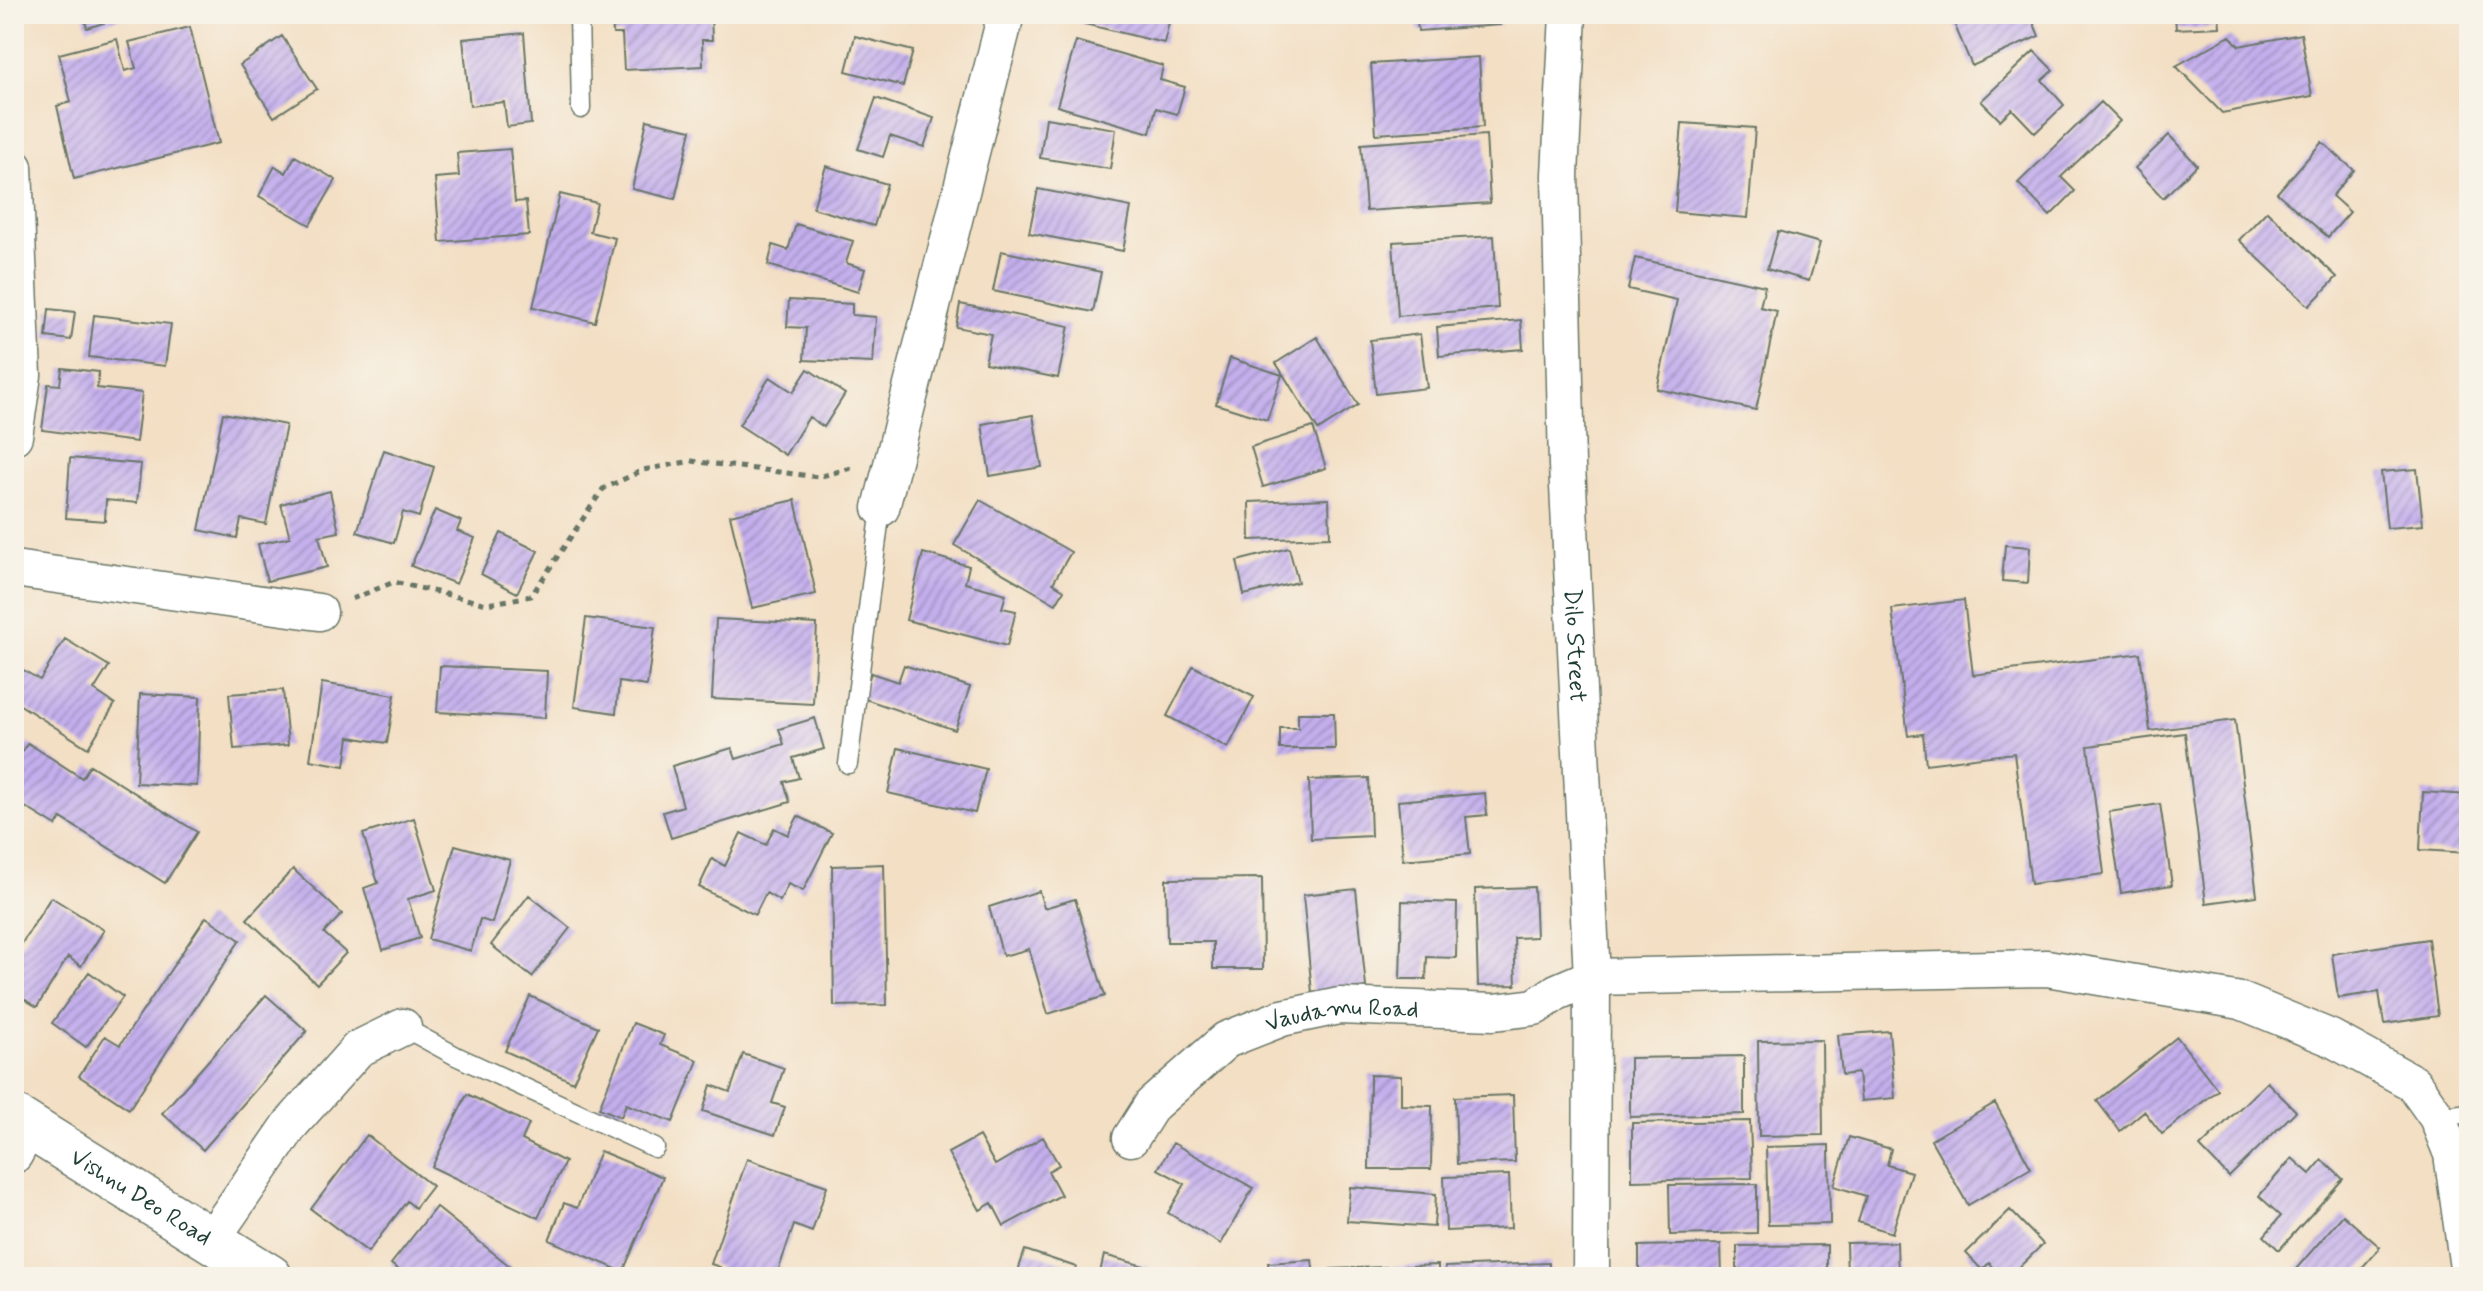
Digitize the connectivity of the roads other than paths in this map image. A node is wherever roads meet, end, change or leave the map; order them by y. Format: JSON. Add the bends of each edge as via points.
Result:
{"nodes":[{"id":1,"x":579,"y":14,"type":"edge"},
{"id":2,"x":1006,"y":14,"type":"edge"},
{"id":3,"x":1568,"y":14,"type":"edge"},
{"id":4,"x":581,"y":109,"type":"dead end"},
{"id":5,"x":14,"y":167,"type":"edge"},
{"id":6,"x":14,"y":436,"type":"edge"},
{"id":7,"x":881,"y":508,"type":"joint"},
{"id":8,"x":14,"y":569,"type":"edge"},
{"id":9,"x":319,"y":612,"type":"road end"},
{"id":10,"x":848,"y":764,"type":"dead end"},
{"id":11,"x":1592,"y":977,"type":"junction"},
{"id":12,"x":403,"y":1027,"type":"joint"},
{"id":13,"x":2453,"y":1115,"type":"edge"},
{"id":14,"x":19,"y":1133,"type":"edge"},
{"id":15,"x":1131,"y":1138,"type":"dead end"},
{"id":16,"x":655,"y":1148,"type":"dead end"},
{"id":17,"x":211,"y":1240,"type":"junction"},
{"id":18,"x":2469,"y":1275,"type":"edge"},
{"id":19,"x":270,"y":1277,"type":"edge"},
{"id":20,"x":1591,"y":1277,"type":"edge"}],
"edges":[{"from":1,"to":4,"type":"lane"},
{"from":2,"to":7,"type":"street"},
{"from":3,"to":11,"type":"street","name":"Dilo Street","via":[[1560,175],[1567,465]]},
{"from":5,"to":6,"type":"street","via":[[23,375]]},
{"from":7,"to":10,"type":"lane"},
{"from":8,"to":9,"type":"street"},
{"from":11,"to":13,"type":"street","via":[[2047,968],[2130,981],[2241,1001],[2331,1038],[2413,1083]]},
{"from":11,"to":15,"type":"street","name":"Vaudamu Road","via":[[1535,1007],[1494,1012],[1339,1006],[1282,1018],[1226,1040],[1152,1105]]},
{"from":11,"to":20,"type":"street","name":"Dilo Street"},
{"from":12,"to":16,"type":"lane"},
{"from":12,"to":17,"type":"street","via":[[358,1049],[291,1124]]},
{"from":13,"to":18,"type":"street","via":[[2452,1154]]},
{"from":14,"to":17,"type":"street","name":"Vishnu Deo Road"},
{"from":17,"to":19,"type":"street","name":"Vishnu Deo Road"}]}
